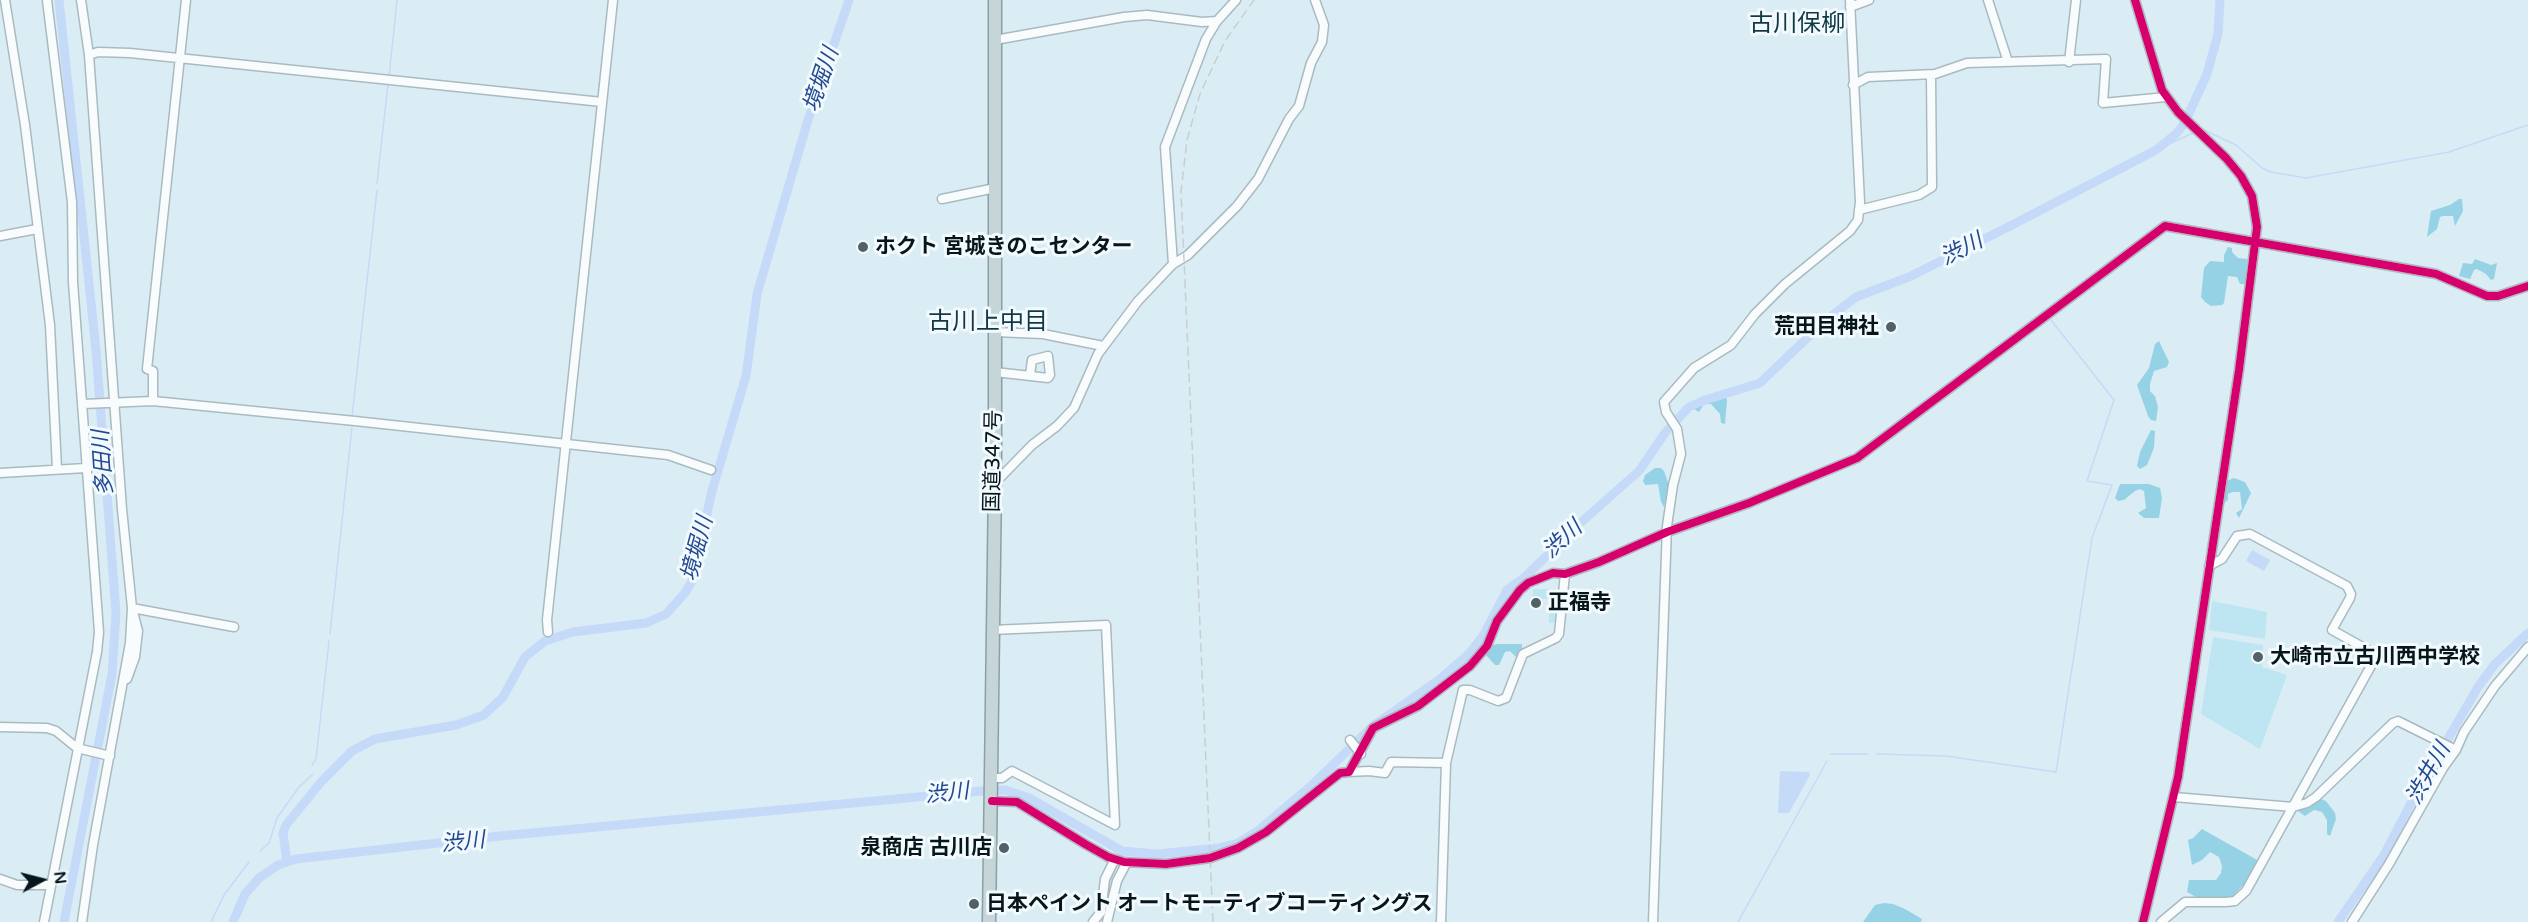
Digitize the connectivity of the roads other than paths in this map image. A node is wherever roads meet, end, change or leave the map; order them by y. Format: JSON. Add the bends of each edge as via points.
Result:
{"nodes":[{"id":1,"x":5,"y":0,"type":"edge"},
{"id":2,"x":47,"y":0,"type":"edge"},
{"id":3,"x":81,"y":0,"type":"edge"},
{"id":4,"x":186,"y":0,"type":"edge"},
{"id":5,"x":613,"y":0,"type":"edge"},
{"id":6,"x":995,"y":0,"type":"edge"},
{"id":7,"x":1236,"y":0,"type":"edge"},
{"id":8,"x":1315,"y":0,"type":"edge"},
{"id":9,"x":1869,"y":0,"type":"edge"},
{"id":10,"x":1988,"y":0,"type":"edge"},
{"id":11,"x":2076,"y":0,"type":"edge"},
{"id":12,"x":2135,"y":0,"type":"edge"},
{"id":13,"x":1850,"y":4,"type":"edge"},
{"id":14,"x":1217,"y":21,"type":"junction"},
{"id":15,"x":995,"y":40,"type":"junction"},
{"id":16,"x":89,"y":55,"type":"junction"},
{"id":17,"x":180,"y":58,"type":"junction"},
{"id":18,"x":2008,"y":62,"type":"junction"},
{"id":19,"x":2070,"y":62,"type":"junction"},
{"id":20,"x":1931,"y":75,"type":"junction"},
{"id":21,"x":1853,"y":85,"type":"junction"},
{"id":22,"x":2166,"y":97,"type":"junction"},
{"id":23,"x":602,"y":102,"type":"junction"},
{"id":24,"x":995,"y":188,"type":"junction"},
{"id":25,"x":942,"y":199,"type":"dead end"},
{"id":26,"x":1859,"y":210,"type":"junction"},
{"id":27,"x":38,"y":229,"type":"junction"},
{"id":28,"x":0,"y":236,"type":"edge"},
{"id":29,"x":2256,"y":241,"type":"junction"},
{"id":30,"x":1173,"y":264,"type":"junction"},
{"id":31,"x":2528,"y":286,"type":"edge"},
{"id":32,"x":995,"y":332,"type":"junction"},
{"id":33,"x":1103,"y":346,"type":"junction"},
{"id":34,"x":995,"y":372,"type":"junction"},
{"id":35,"x":1030,"y":375,"type":"dead end"},
{"id":36,"x":153,"y":401,"type":"junction"},
{"id":37,"x":114,"y":402,"type":"junction"},
{"id":38,"x":85,"y":404,"type":"junction"},
{"id":39,"x":567,"y":444,"type":"junction"},
{"id":40,"x":86,"y":468,"type":"junction"},
{"id":41,"x":57,"y":469,"type":"junction"},
{"id":42,"x":711,"y":470,"type":"dead end"},
{"id":43,"x":0,"y":473,"type":"edge"},
{"id":44,"x":995,"y":483,"type":"junction"},
{"id":45,"x":1667,"y":532,"type":"junction"},
{"id":46,"x":2209,"y":566,"type":"junction"},
{"id":47,"x":1565,"y":574,"type":"junction"},
{"id":48,"x":132,"y":609,"type":"junction"},
{"id":49,"x":234,"y":627,"type":"dead end"},
{"id":50,"x":992,"y":630,"type":"junction"},
{"id":51,"x":548,"y":632,"type":"dead end"},
{"id":52,"x":2528,"y":647,"type":"edge"},
{"id":53,"x":0,"y":727,"type":"edge"},
{"id":54,"x":1350,"y":740,"type":"dead end"},
{"id":55,"x":78,"y":749,"type":"junction"},
{"id":56,"x":2454,"y":749,"type":"junction"},
{"id":57,"x":1361,"y":754,"type":"junction"},
{"id":58,"x":109,"y":755,"type":"junction"},
{"id":59,"x":1446,"y":763,"type":"junction"},
{"id":60,"x":1349,"y":772,"type":"junction"},
{"id":61,"x":992,"y":781,"type":"junction"},
{"id":62,"x":2174,"y":797,"type":"junction"},
{"id":63,"x":992,"y":799,"type":"junction"},
{"id":64,"x":2293,"y":807,"type":"junction"},
{"id":65,"x":1121,"y":861,"type":"junction"},
{"id":66,"x":0,"y":879,"type":"edge"},
{"id":67,"x":51,"y":885,"type":"junction"},
{"id":68,"x":44,"y":922,"type":"edge"},
{"id":69,"x":82,"y":922,"type":"edge"},
{"id":70,"x":989,"y":922,"type":"edge"},
{"id":71,"x":1093,"y":922,"type":"edge"},
{"id":72,"x":1107,"y":922,"type":"edge"},
{"id":73,"x":1441,"y":922,"type":"edge"},
{"id":74,"x":1653,"y":922,"type":"edge"},
{"id":75,"x":2143,"y":922,"type":"edge"},
{"id":76,"x":2161,"y":922,"type":"edge"},
{"id":77,"x":2352,"y":922,"type":"edge"}],
"edges":[{"from":1,"to":27,"type":"street"},
{"from":2,"to":38,"type":"street","via":[[72,202],[73,282]]},
{"from":3,"to":16,"type":"street"},
{"from":4,"to":17,"type":"street"},
{"from":5,"to":23,"type":"street"},
{"from":6,"to":15,"type":"highway","name":"国道347号"},
{"from":7,"to":14,"type":"street"},
{"from":8,"to":30,"type":"street","via":[[1324,34],[1299,106],[1255,184],[1188,255]]},
{"from":9,"to":13,"type":"street"},
{"from":10,"to":18,"type":"street"},
{"from":11,"to":19,"type":"street"},
{"from":12,"to":22,"type":"street"},
{"from":13,"to":21,"type":"street"},
{"from":14,"to":15,"type":"street","via":[[1136,16]]},
{"from":14,"to":30,"type":"street","via":[[1193,71],[1165,147]]},
{"from":15,"to":24,"type":"highway","name":"国道347号"},
{"from":16,"to":17,"type":"street","via":[[109,52]]},
{"from":16,"to":37,"type":"street"},
{"from":17,"to":23,"type":"street"},
{"from":17,"to":36,"type":"street","via":[[147,369],[153,371]]},
{"from":18,"to":19,"type":"street"},
{"from":18,"to":20,"type":"street","via":[[1967,63]]},
{"from":19,"to":22,"type":"street","via":[[2106,60],[2103,103]]},
{"from":20,"to":21,"type":"street","via":[[1868,77]]},
{"from":20,"to":26,"type":"street","via":[[1932,187],[1919,195]]},
{"from":21,"to":26,"type":"street"},
{"from":22,"to":29,"type":"street","via":[[2230,162],[2247,185],[2256,213]]},
{"from":23,"to":39,"type":"street"},
{"from":24,"to":25,"type":"street"},
{"from":24,"to":32,"type":"highway","name":"国道347号"},
{"from":26,"to":45,"type":"street","via":[[1858,220],[1850,231],[1785,284],[1731,345],[1694,369],[1664,402],[1677,429],[1681,454]]},
{"from":27,"to":28,"type":"street"},
{"from":27,"to":41,"type":"street","via":[[53,358]]},
{"from":29,"to":31,"type":"street","via":[[2436,274],[2487,296]]},
{"from":29,"to":45,"type":"street","via":[[2165,226],[1857,458]]},
{"from":29,"to":46,"type":"street"},
{"from":30,"to":33,"type":"street"},
{"from":32,"to":33,"type":"street","via":[[1043,334]]},
{"from":32,"to":34,"type":"highway","name":"国道347号"},
{"from":33,"to":44,"type":"street","via":[[1074,408]]},
{"from":34,"to":35,"type":"street"},
{"from":34,"to":44,"type":"highway","name":"国道347号"},
{"from":36,"to":37,"type":"street"},
{"from":36,"to":39,"type":"street"},
{"from":37,"to":38,"type":"street"},
{"from":37,"to":48,"type":"street"},
{"from":38,"to":40,"type":"street"},
{"from":39,"to":42,"type":"street","via":[[668,455]]},
{"from":39,"to":51,"type":"street"},
{"from":40,"to":41,"type":"street"},
{"from":40,"to":55,"type":"street","via":[[99,643]]},
{"from":41,"to":43,"type":"street"},
{"from":44,"to":50,"type":"highway","name":"国道347号"},
{"from":45,"to":47,"type":"street"},
{"from":45,"to":74,"type":"street"},
{"from":46,"to":62,"type":"street"},
{"from":46,"to":64,"type":"street","via":[[2222,559],[2237,536],[2250,534],[2347,586],[2350,598],[2332,630],[2377,655]]},
{"from":47,"to":57,"type":"street","via":[[1540,577],[1520,590],[1497,621],[1487,646],[1470,666],[1418,706],[1373,728]]},
{"from":47,"to":59,"type":"street","via":[[1556,639],[1523,654],[1502,701],[1463,690]]},
{"from":48,"to":49,"type":"street"},
{"from":48,"to":58,"type":"street","via":[[123,686]]},
{"from":50,"to":61,"type":"highway","name":"国道347号"},
{"from":50,"to":61,"type":"street","via":[[1106,625],[1115,825],[1012,771]]},
{"from":52,"to":56,"type":"street","via":[[2495,686]]},
{"from":53,"to":55,"type":"street","via":[[47,728]]},
{"from":54,"to":57,"type":"street"},
{"from":55,"to":58,"type":"street"},
{"from":55,"to":67,"type":"street"},
{"from":56,"to":64,"type":"street","via":[[2403,722],[2393,723],[2316,797]]},
{"from":56,"to":77,"type":"street"},
{"from":57,"to":60,"type":"street"},
{"from":58,"to":69,"type":"street"},
{"from":59,"to":60,"type":"street","via":[[1391,762],[1385,773]]},
{"from":59,"to":73,"type":"street"},
{"from":60,"to":65,"type":"street","via":[[1340,773],[1266,832],[1238,848],[1210,858],[1166,864]]},
{"from":61,"to":63,"type":"highway","name":"国道347号"},
{"from":62,"to":64,"type":"street"},
{"from":62,"to":75,"type":"street"},
{"from":63,"to":65,"type":"street","via":[[1017,802]]},
{"from":63,"to":70,"type":"highway","name":"国道347号"},
{"from":64,"to":76,"type":"street","via":[[2241,897],[2226,902],[2185,902]]},
{"from":65,"to":71,"type":"street","via":[[1105,879],[1101,912]]},
{"from":65,"to":72,"type":"street"},
{"from":66,"to":67,"type":"street","via":[[17,885]]},
{"from":67,"to":68,"type":"street"}]}
